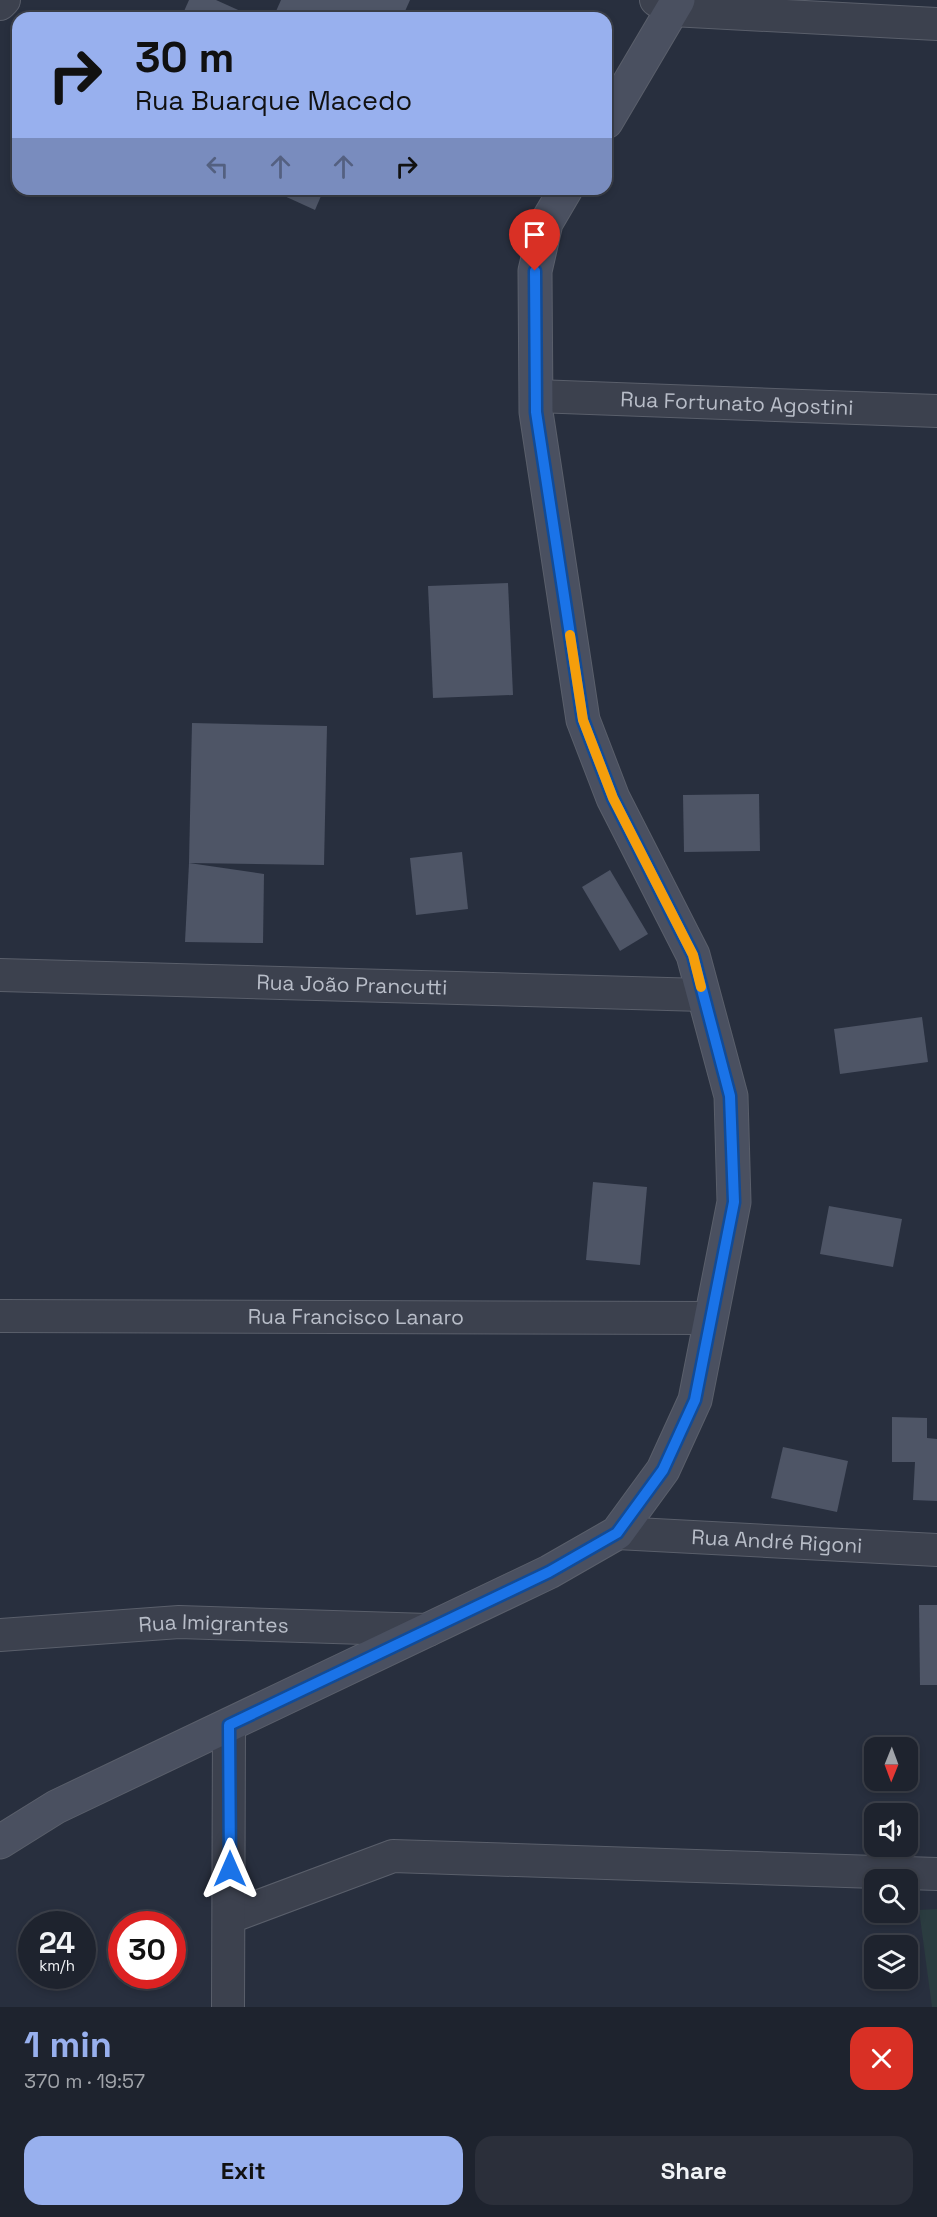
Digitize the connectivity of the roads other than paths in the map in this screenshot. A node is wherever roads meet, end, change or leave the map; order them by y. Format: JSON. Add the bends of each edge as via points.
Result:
{"nodes":[{"id":1,"x":4,"y":0,"type":"edge"},
{"id":2,"x":669,"y":3,"type":"edge"},
{"id":3,"x":0,"y":4,"type":"edge"},
{"id":4,"x":937,"y":24,"type":"edge"},
{"id":5,"x":612,"y":111,"type":"edge"},
{"id":6,"x":562,"y":195,"type":"edge"},
{"id":7,"x":536,"y":396,"type":"junction"},
{"id":8,"x":937,"y":411,"type":"edge"},
{"id":9,"x":0,"y":975,"type":"edge"},
{"id":10,"x":704,"y":995,"type":"junction"},
{"id":11,"x":0,"y":1317,"type":"edge"},
{"id":12,"x":711,"y":1318,"type":"junction"},
{"id":13,"x":617,"y":1533,"type":"junction"},
{"id":14,"x":937,"y":1550,"type":"edge"},
{"id":15,"x":428,"y":1630,"type":"junction"},
{"id":16,"x":0,"y":1635,"type":"edge"},
{"id":17,"x":229,"y":1725,"type":"junction"},
{"id":18,"x":0,"y":1842,"type":"edge"},
{"id":19,"x":937,"y":1874,"type":"edge"},
{"id":20,"x":230,"y":1917,"type":"junction"},
{"id":21,"x":228,"y":2007,"type":"edge"}],
"edges":[{"from":1,"to":3,"type":"street"},
{"from":2,"to":4,"type":"street"},
{"from":2,"to":5,"type":"main road"},
{"from":6,"to":7,"type":"main road","via":[[546,223],[535,271]]},
{"from":7,"to":8,"type":"street","name":"Rua Fortunato Agostini"},
{"from":7,"to":10,"type":"main road","via":[[583,720],[613,798],[693,955]]},
{"from":9,"to":10,"type":"street","name":"Rua João Prancutti"},
{"from":10,"to":12,"type":"main road","via":[[730,1096],[734,1202]]},
{"from":11,"to":12,"type":"street","name":"Rua Francisco Lanaro"},
{"from":12,"to":13,"type":"main road","via":[[695,1400],[663,1470]]},
{"from":13,"to":14,"type":"street","name":"Rua André Rigoni"},
{"from":13,"to":15,"type":"main road","via":[[549,1572]]},
{"from":15,"to":16,"type":"street","name":"Rua Imigrantes","via":[[179,1622]]},
{"from":15,"to":17,"type":"main road"},
{"from":17,"to":18,"type":"main road","via":[[56,1808]]},
{"from":17,"to":20,"type":"street"},
{"from":19,"to":20,"type":"street","via":[[393,1856]]},
{"from":20,"to":21,"type":"street"}]}
